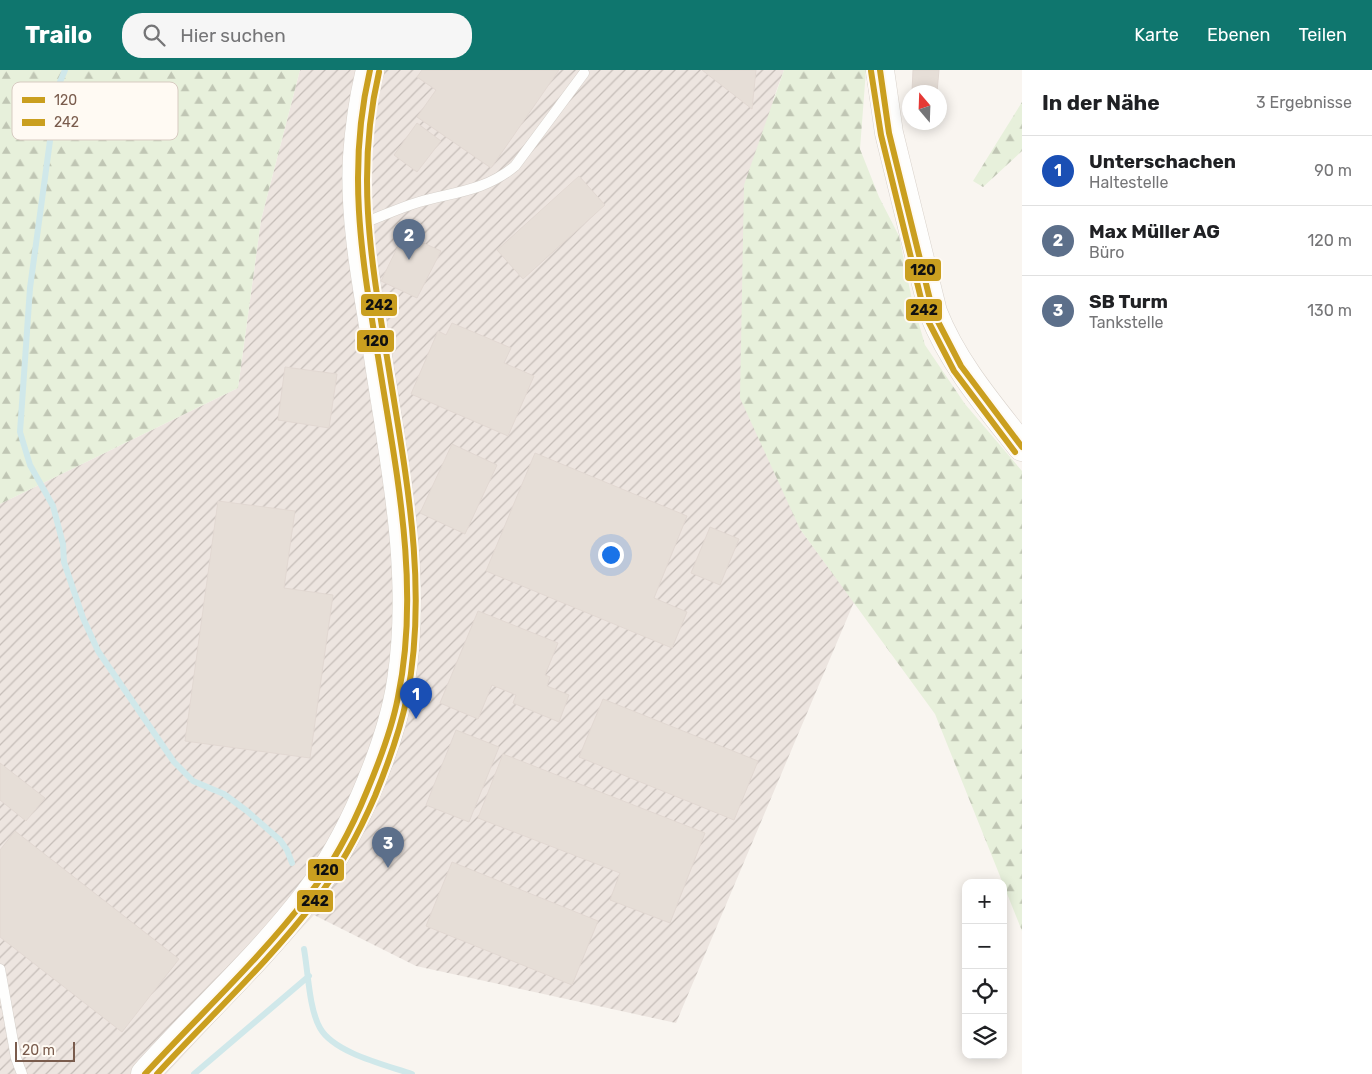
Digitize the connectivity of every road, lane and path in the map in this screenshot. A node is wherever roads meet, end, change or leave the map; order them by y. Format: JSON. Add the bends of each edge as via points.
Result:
{"nodes":[{"id":1,"x":370,"y":70,"type":"edge"},
{"id":2,"x":880,"y":70,"type":"edge"},
{"id":3,"x":584,"y":73,"type":"dead end"},
{"id":4,"x":360,"y":225,"type":"junction"},
{"id":5,"x":1022,"y":447,"type":"edge"},
{"id":6,"x":0,"y":969,"type":"edge"},
{"id":7,"x":22,"y":1074,"type":"edge"},
{"id":8,"x":145,"y":1074,"type":"edge"}],
"edges":[{"from":1,"to":4,"type":"main road","via":[[360,119],[357,160]]},
{"from":2,"to":5,"type":"main road","via":[[889,133],[933,312],[955,358]]},
{"from":3,"to":4,"type":"lane","via":[[515,166],[500,179],[482,187],[417,203]]},
{"from":4,"to":8,"type":"main road","via":[[402,513],[406,631],[396,706],[381,760],[345,842],[263,951]]},
{"from":6,"to":7,"type":"lane","via":[[16,1058]]}]}
